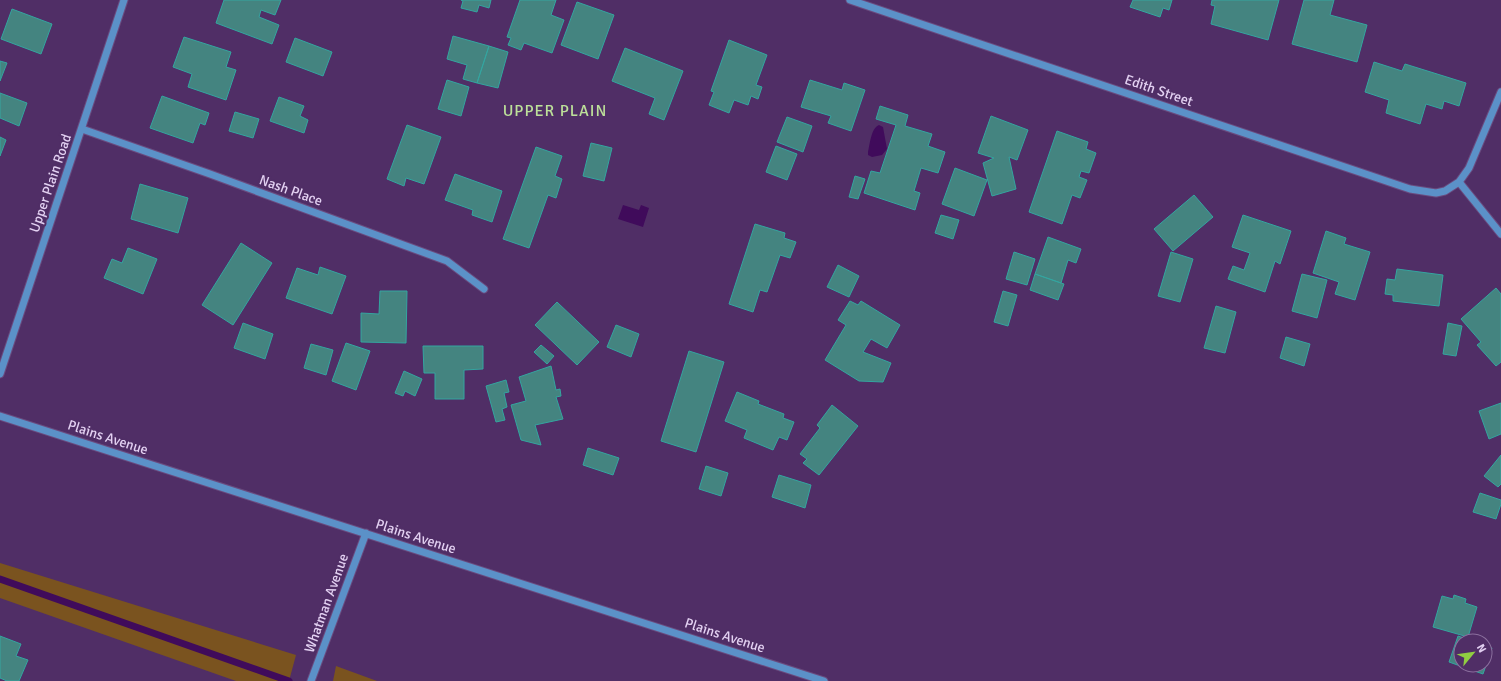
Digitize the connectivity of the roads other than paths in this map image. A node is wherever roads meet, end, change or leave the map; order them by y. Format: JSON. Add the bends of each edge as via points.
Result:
{"nodes":[{"id":1,"x":124,"y":0,"type":"edge"},
{"id":2,"x":850,"y":0,"type":"edge"},
{"id":3,"x":872,"y":3,"type":"edge"},
{"id":4,"x":1501,"y":92,"type":"edge"},
{"id":5,"x":82,"y":129,"type":"junction"},
{"id":6,"x":1459,"y":182,"type":"junction"},
{"id":7,"x":1501,"y":234,"type":"edge"},
{"id":8,"x":484,"y":289,"type":"dead end"},
{"id":9,"x":0,"y":374,"type":"edge"},
{"id":10,"x":0,"y":416,"type":"edge"},
{"id":11,"x":366,"y":533,"type":"junction"},
{"id":12,"x":311,"y":681,"type":"edge"},
{"id":13,"x":824,"y":681,"type":"edge"}],
"edges":[{"from":1,"to":5,"type":"street","name":"Upper Plain Road"},
{"from":2,"to":3,"type":"street","name":"Edith Street"},
{"from":3,"to":6,"type":"street","name":"Edith Street","via":[[1410,189],[1436,193],[1446,191]]},
{"from":4,"to":6,"type":"street","via":[[1469,168]]},
{"from":5,"to":8,"type":"street","name":"Nash Place","via":[[447,261]]},
{"from":5,"to":9,"type":"street","name":"Upper Plain Road"},
{"from":6,"to":7,"type":"street"},
{"from":10,"to":11,"type":"street","name":"Plains Avenue"},
{"from":11,"to":12,"type":"street","name":"Whatman Avenue"},
{"from":11,"to":13,"type":"street","name":"Plains Avenue"}]}
